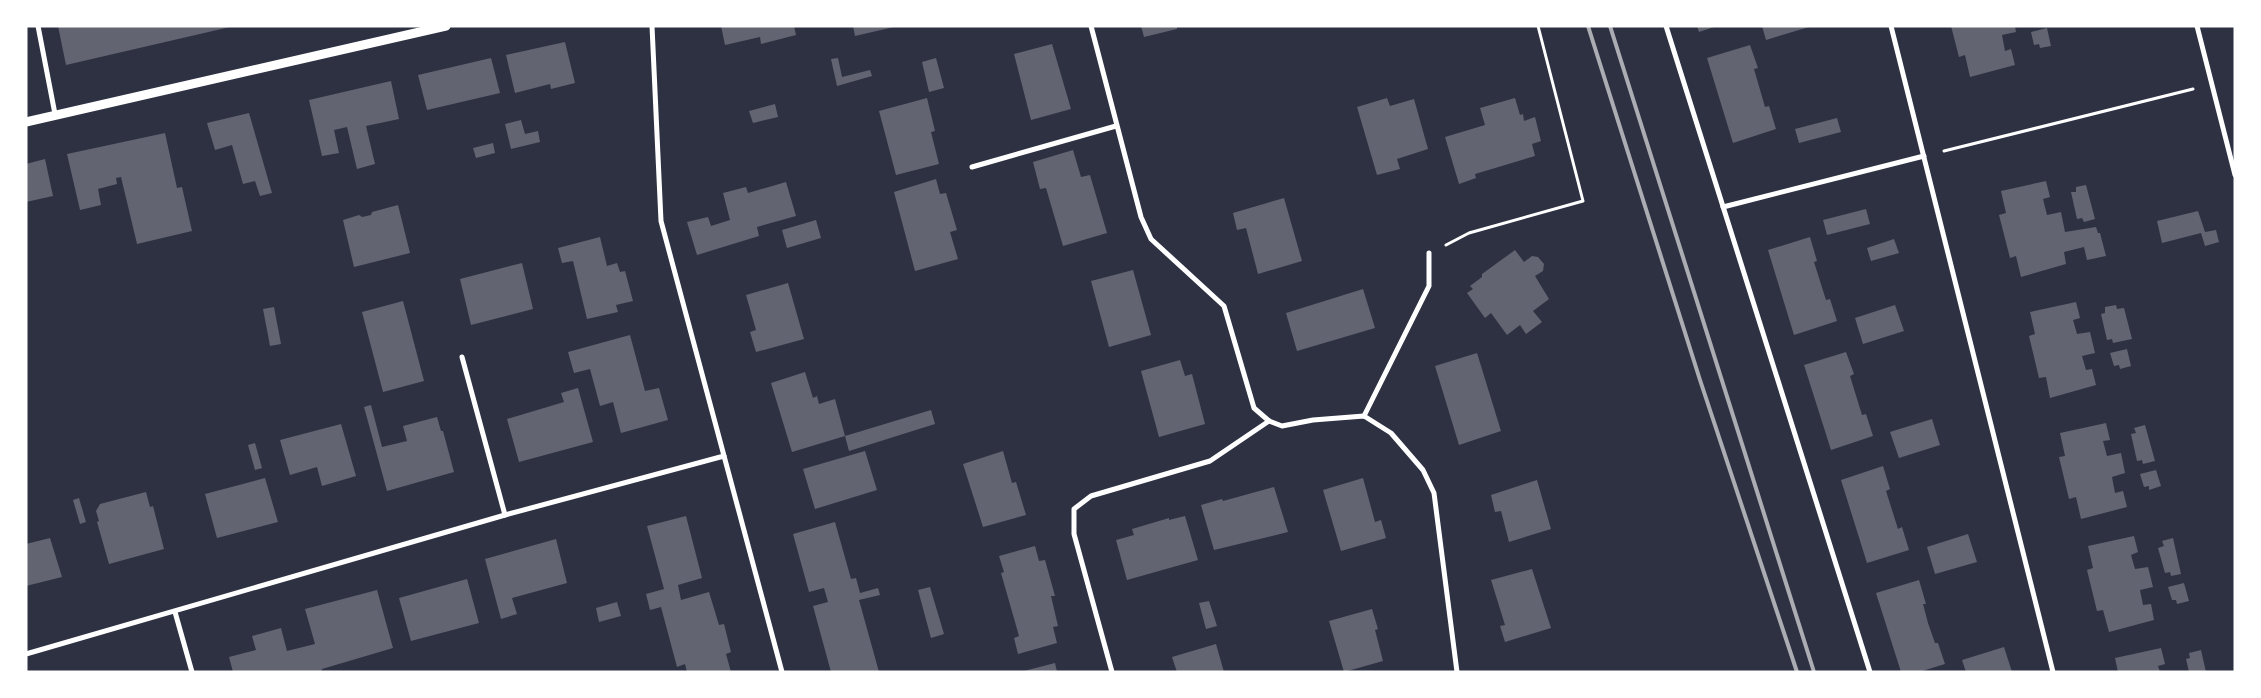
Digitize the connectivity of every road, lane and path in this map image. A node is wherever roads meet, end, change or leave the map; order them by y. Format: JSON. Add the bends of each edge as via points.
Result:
{"nodes":[{"id":1,"x":38,"y":26,"type":"edge"},
{"id":2,"x":446,"y":26,"type":"edge"},
{"id":3,"x":652,"y":26,"type":"edge"},
{"id":4,"x":1091,"y":26,"type":"edge"},
{"id":5,"x":1538,"y":26,"type":"edge"},
{"id":6,"x":1666,"y":26,"type":"edge"},
{"id":7,"x":1891,"y":26,"type":"edge"},
{"id":8,"x":2198,"y":26,"type":"edge"},
{"id":9,"x":2212,"y":85,"type":"junction"},
{"id":10,"x":55,"y":114,"type":"junction"},
{"id":11,"x":26,"y":122,"type":"edge"},
{"id":12,"x":1116,"y":126,"type":"junction"},
{"id":13,"x":1924,"y":156,"type":"junction"},
{"id":14,"x":972,"y":167,"type":"dead end"},
{"id":15,"x":2235,"y":175,"type":"edge"},
{"id":16,"x":1723,"y":207,"type":"junction"},
{"id":17,"x":1429,"y":253,"type":"joint"},
{"id":18,"x":462,"y":358,"type":"dead end"},
{"id":19,"x":1364,"y":416,"type":"junction"},
{"id":20,"x":1269,"y":421,"type":"junction"},
{"id":21,"x":724,"y":456,"type":"junction"},
{"id":22,"x":505,"y":515,"type":"junction"},
{"id":23,"x":175,"y":612,"type":"junction"},
{"id":24,"x":26,"y":654,"type":"edge"},
{"id":25,"x":192,"y":672,"type":"edge"},
{"id":26,"x":782,"y":672,"type":"edge"},
{"id":27,"x":1112,"y":672,"type":"edge"},
{"id":28,"x":1457,"y":672,"type":"edge"},
{"id":29,"x":1870,"y":672,"type":"edge"},
{"id":30,"x":2053,"y":672,"type":"edge"}],
"edges":[{"from":1,"to":10,"type":"street"},
{"from":2,"to":10,"type":"street"},
{"from":3,"to":21,"type":"street","via":[[661,221]]},
{"from":4,"to":12,"type":"street"},
{"from":5,"to":17,"type":"path","via":[[1584,200],[1469,234]]},
{"from":6,"to":16,"type":"street"},
{"from":7,"to":13,"type":"street"},
{"from":8,"to":9,"type":"street"},
{"from":9,"to":13,"type":"path"},
{"from":9,"to":15,"type":"street"},
{"from":10,"to":11,"type":"street"},
{"from":12,"to":14,"type":"street"},
{"from":12,"to":20,"type":"street","via":[[1141,218],[1151,239],[1224,306],[1254,408]]},
{"from":13,"to":16,"type":"street"},
{"from":13,"to":30,"type":"street"},
{"from":16,"to":29,"type":"street"},
{"from":17,"to":19,"type":"street","via":[[1429,286]]},
{"from":18,"to":22,"type":"street"},
{"from":19,"to":20,"type":"street","via":[[1282,426]]},
{"from":19,"to":28,"type":"street","via":[[1391,433],[1423,470],[1434,492]]},
{"from":20,"to":27,"type":"street","via":[[1210,461],[1090,496],[1074,509],[1074,534]]},
{"from":21,"to":22,"type":"street"},
{"from":21,"to":26,"type":"street"},
{"from":22,"to":23,"type":"street"},
{"from":23,"to":24,"type":"street"},
{"from":23,"to":25,"type":"street"}]}
